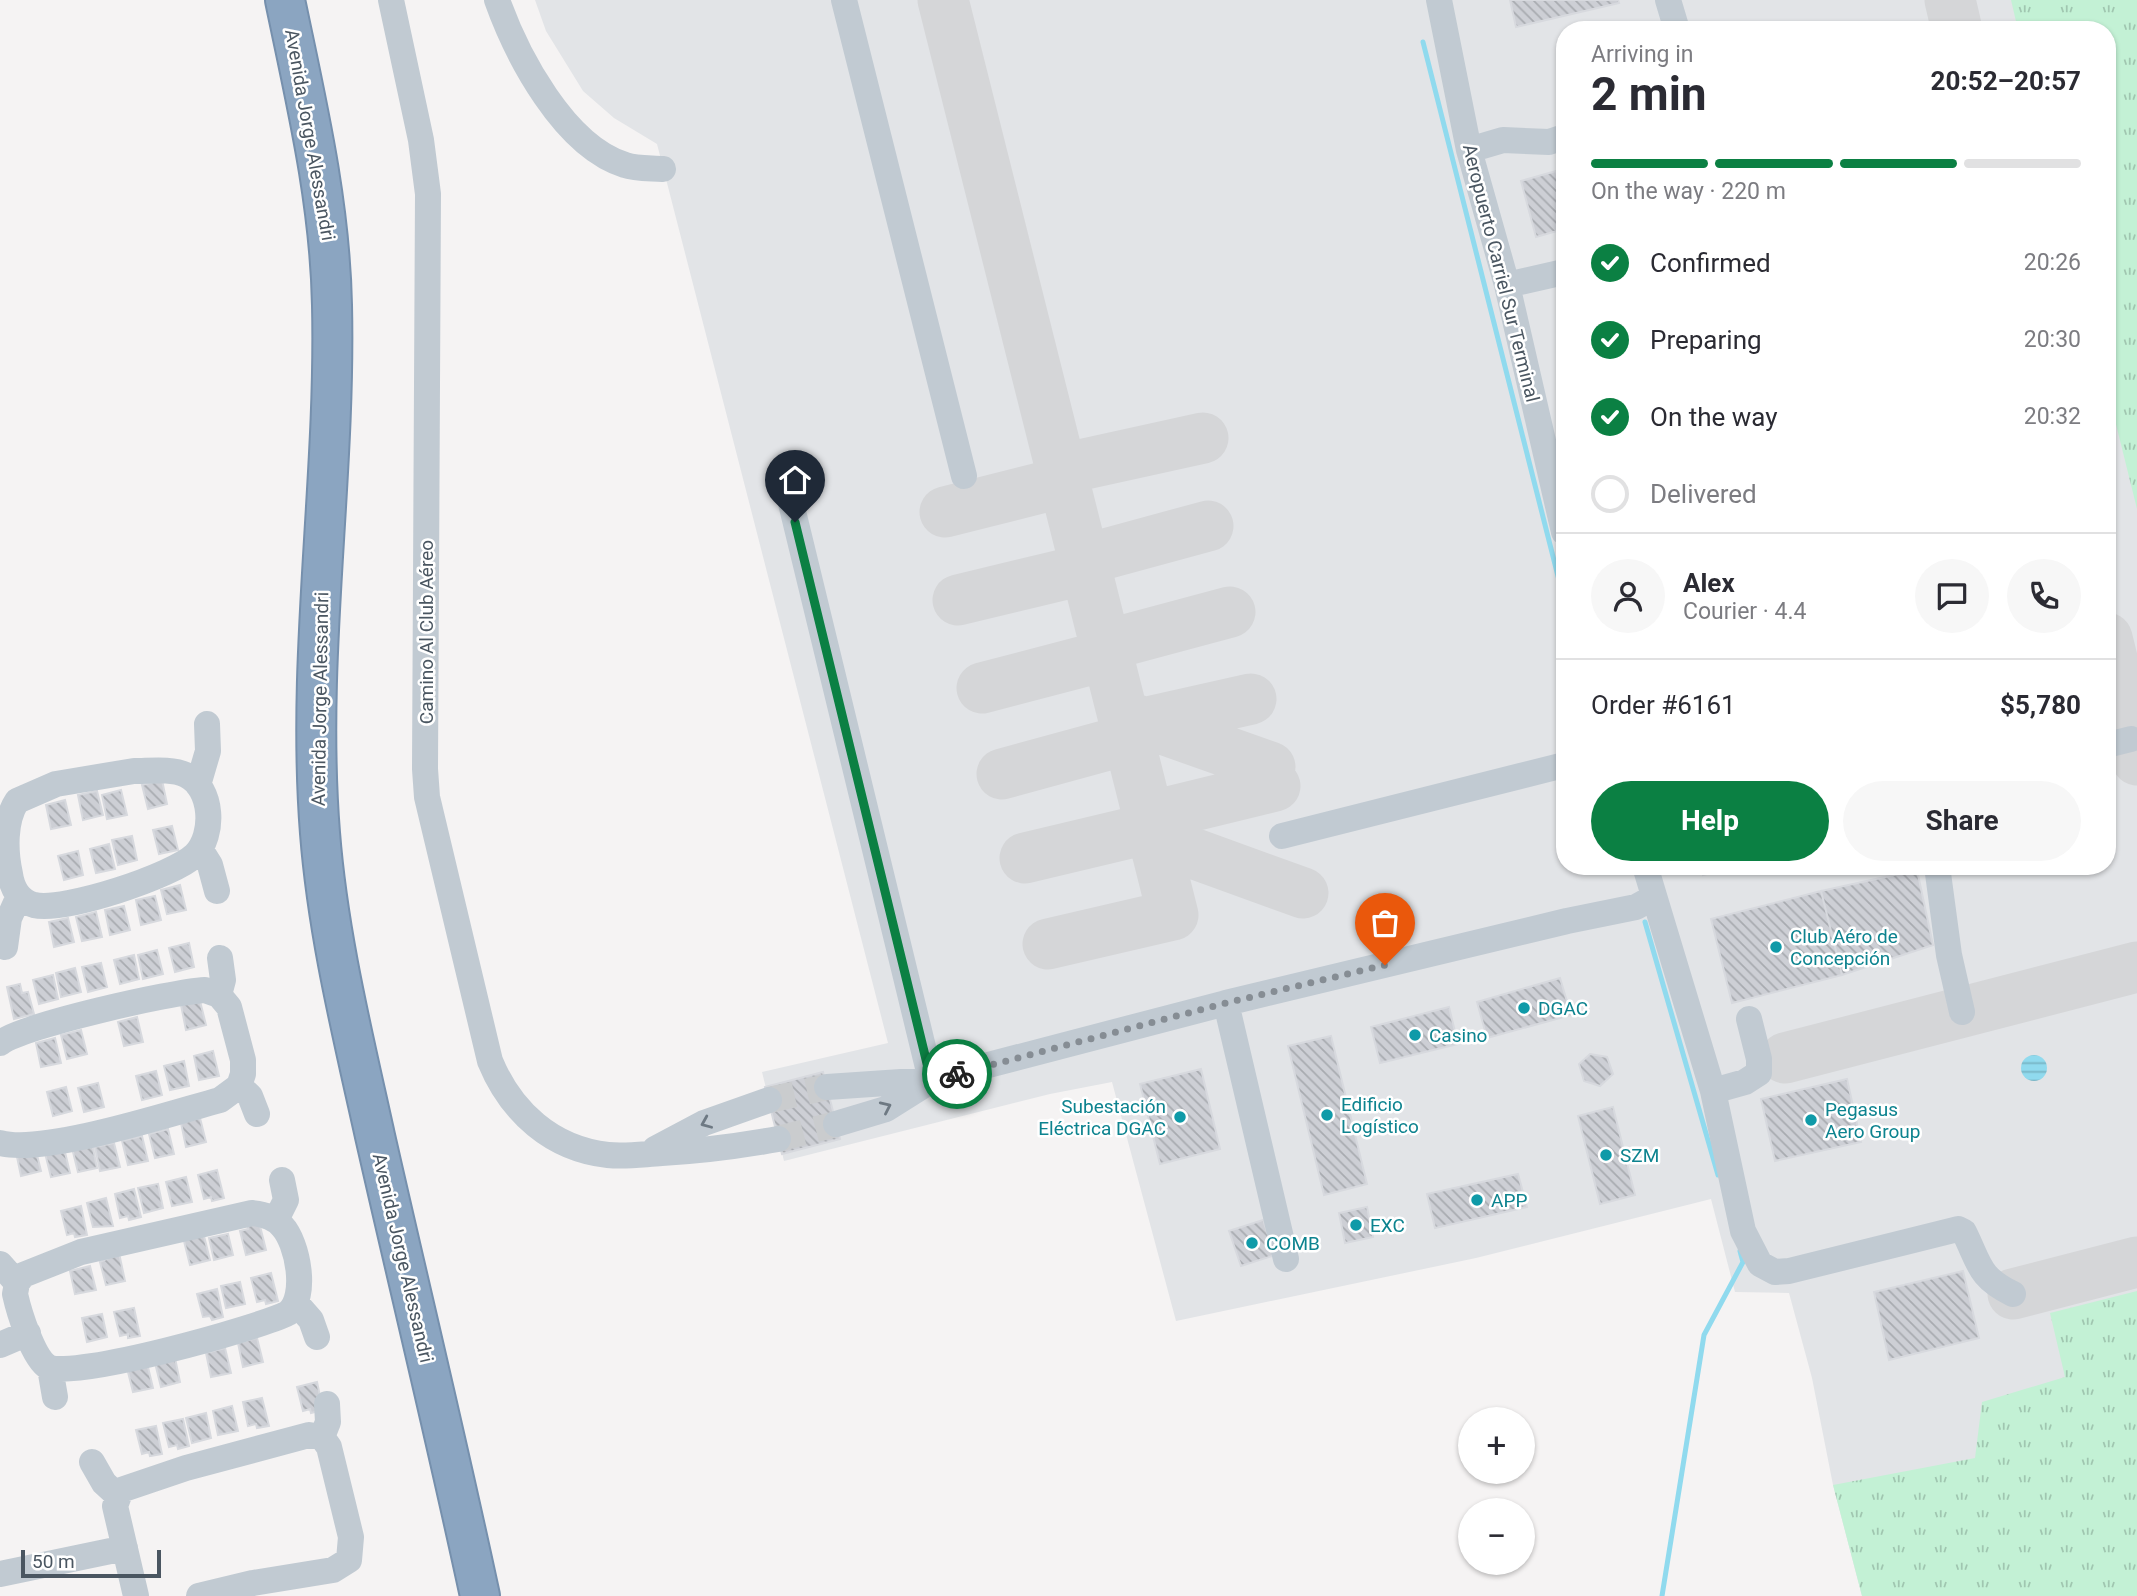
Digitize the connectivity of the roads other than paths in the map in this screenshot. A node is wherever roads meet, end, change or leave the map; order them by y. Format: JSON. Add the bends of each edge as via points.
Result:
{"nodes":[{"id":1,"x":285,"y":0,"type":"edge"},
{"id":2,"x":391,"y":0,"type":"edge"},
{"id":3,"x":497,"y":0,"type":"edge"},
{"id":4,"x":844,"y":0,"type":"edge"},
{"id":5,"x":1668,"y":0,"type":"edge"},
{"id":6,"x":1440,"y":6,"type":"edge"},
{"id":7,"x":1674,"y":21,"type":"edge"},
{"id":8,"x":1556,"y":140,"type":"edge"},
{"id":9,"x":1469,"y":150,"type":"junction"},
{"id":10,"x":663,"y":169,"type":"dead end"},
{"id":11,"x":1556,"y":274,"type":"edge"},
{"id":12,"x":1507,"y":285,"type":"junction"},
{"id":13,"x":964,"y":476,"type":"dead end"},
{"id":14,"x":1556,"y":492,"type":"edge"},
{"id":15,"x":789,"y":495,"type":"dead end"},
{"id":16,"x":207,"y":724,"type":"dead end"},
{"id":17,"x":1556,"y":767,"type":"edge"},
{"id":18,"x":198,"y":785,"type":"junction"},
{"id":19,"x":1282,"y":836,"type":"dead end"},
{"id":20,"x":200,"y":849,"type":"junction"},
{"id":21,"x":4,"y":851,"type":"edge"},
{"id":22,"x":1647,"y":875,"type":"edge"},
{"id":23,"x":1938,"y":875,"type":"edge"},
{"id":24,"x":218,"y":891,"type":"dead end"},
{"id":25,"x":19,"y":896,"type":"junction"},
{"id":26,"x":1652,"y":898,"type":"junction"},
{"id":27,"x":5,"y":947,"type":"dead end"},
{"id":28,"x":220,"y":958,"type":"dead end"},
{"id":29,"x":219,"y":995,"type":"junction"},
{"id":30,"x":1226,"y":1003,"type":"junction"},
{"id":31,"x":1962,"y":1012,"type":"dead end"},
{"id":32,"x":1749,"y":1019,"type":"dead end"},
{"id":33,"x":0,"y":1043,"type":"edge"},
{"id":34,"x":931,"y":1080,"type":"junction"},
{"id":35,"x":239,"y":1086,"type":"junction"},
{"id":36,"x":827,"y":1087,"type":"tunnel mouth"},
{"id":37,"x":1713,"y":1091,"type":"junction"},
{"id":38,"x":769,"y":1100,"type":"tunnel mouth"},
{"id":39,"x":257,"y":1114,"type":"dead end"},
{"id":40,"x":836,"y":1124,"type":"tunnel mouth"},
{"id":41,"x":778,"y":1139,"type":"tunnel mouth"},
{"id":42,"x":0,"y":1143,"type":"edge"},
{"id":43,"x":647,"y":1154,"type":"junction"},
{"id":44,"x":282,"y":1180,"type":"dead end"},
{"id":45,"x":276,"y":1220,"type":"junction"},
{"id":46,"x":1286,"y":1259,"type":"dead end"},
{"id":47,"x":8,"y":1274,"type":"edge"},
{"id":48,"x":2013,"y":1294,"type":"dead end"},
{"id":49,"x":297,"y":1304,"type":"junction"},
{"id":50,"x":28,"y":1333,"type":"junction"},
{"id":51,"x":317,"y":1337,"type":"dead end"},
{"id":52,"x":0,"y":1345,"type":"edge"},
{"id":53,"x":50,"y":1368,"type":"junction"},
{"id":54,"x":55,"y":1397,"type":"dead end"},
{"id":55,"x":327,"y":1405,"type":"dead end"},
{"id":56,"x":322,"y":1437,"type":"junction"},
{"id":57,"x":92,"y":1462,"type":"dead end"},
{"id":58,"x":117,"y":1494,"type":"junction"},
{"id":59,"x":125,"y":1548,"type":"junction"},
{"id":60,"x":0,"y":1574,"type":"edge"},
{"id":61,"x":136,"y":1596,"type":"edge"},
{"id":62,"x":199,"y":1596,"type":"edge"},
{"id":63,"x":480,"y":1596,"type":"edge"}],
"edges":[{"from":1,"to":63,"type":"highway","name":"Avenida Jorge Alessandri","via":[[315,145],[330,248],[330,411],[316,682],[324,880],[350,1024]]},
{"from":2,"to":43,"type":"street","name":"Camino Al Club Aéreo","via":[[428,194],[425,769],[432,824],[490,1061],[507,1096],[531,1121],[574,1147],[609,1155]]},
{"from":3,"to":10,"type":"street","via":[[526,68],[550,104],[588,143],[625,165]]},
{"from":4,"to":13,"type":"street"},
{"from":5,"to":7,"type":"street"},
{"from":6,"to":9,"type":"street","name":"Aeropuerto Carriel Sur Terminal"},
{"from":8,"to":9,"type":"street","via":[[1503,140]]},
{"from":9,"to":12,"type":"street","name":"Aeropuerto Carriel Sur Terminal"},
{"from":11,"to":12,"type":"street"},
{"from":12,"to":14,"type":"street","name":"Aeropuerto Carriel Sur Terminal"},
{"from":15,"to":34,"type":"street"},
{"from":16,"to":18,"type":"street","via":[[208,751]]},
{"from":17,"to":19,"type":"street"},
{"from":18,"to":20,"type":"street","via":[[208,816]]},
{"from":18,"to":21,"type":"street","via":[[179,773],[134,771],[31,792],[12,808]]},
{"from":20,"to":24,"type":"street"},
{"from":20,"to":25,"type":"street","via":[[168,871],[94,897],[41,905]]},
{"from":21,"to":25,"type":"street"},
{"from":22,"to":26,"type":"street"},
{"from":23,"to":31,"type":"street"},
{"from":25,"to":27,"type":"street","via":[[9,918]]},
{"from":26,"to":30,"type":"street","via":[[1636,908]]},
{"from":26,"to":37,"type":"street"},
{"from":28,"to":29,"type":"street","via":[[223,980]]},
{"from":29,"to":33,"type":"street","via":[[205,990],[185,993],[17,1034]]},
{"from":29,"to":35,"type":"street","via":[[233,1015],[243,1060]]},
{"from":30,"to":34,"type":"street"},
{"from":30,"to":46,"type":"street"},
{"from":32,"to":37,"type":"street","via":[[1759,1073]]},
{"from":34,"to":36,"type":"street"},
{"from":40,"to":34,"type":"street","one_way":true,"via":[[886,1109]]},
{"from":35,"to":39,"type":"street","via":[[250,1096]]},
{"from":35,"to":42,"type":"street","via":[[220,1100],[131,1125],[40,1143]]},
{"from":37,"to":48,"type":"street","via":[[1743,1231],[1755,1258],[1776,1272],[1958,1229],[1964,1232],[1985,1277]]},
{"from":38,"to":43,"type":"street","name":"Camino Al Club Aéreo","one_way":true,"via":[[704,1123]]},
{"from":41,"to":43,"type":"street","name":"Camino Al Club Aéreo","via":[[720,1150]]},
{"from":44,"to":45,"type":"street","via":[[286,1200]]},
{"from":45,"to":47,"type":"street","via":[[252,1213],[159,1232]]},
{"from":45,"to":49,"type":"street","via":[[286,1231],[301,1285]]},
{"from":47,"to":50,"type":"street"},
{"from":49,"to":51,"type":"street","via":[[311,1320]]},
{"from":49,"to":53,"type":"street","via":[[269,1322],[216,1338],[67,1370]]},
{"from":50,"to":52,"type":"street"},
{"from":50,"to":53,"type":"street","via":[[40,1359]]},
{"from":53,"to":54,"type":"street"},
{"from":55,"to":56,"type":"street","via":[[328,1422]]},
{"from":56,"to":58,"type":"street","via":[[309,1435],[186,1468],[133,1483]]},
{"from":56,"to":62,"type":"street","via":[[329,1447],[351,1537],[349,1560],[333,1570]]},
{"from":57,"to":58,"type":"street"},
{"from":58,"to":59,"type":"street","via":[[115,1506]]},
{"from":59,"to":60,"type":"street"},
{"from":59,"to":61,"type":"street"}]}
